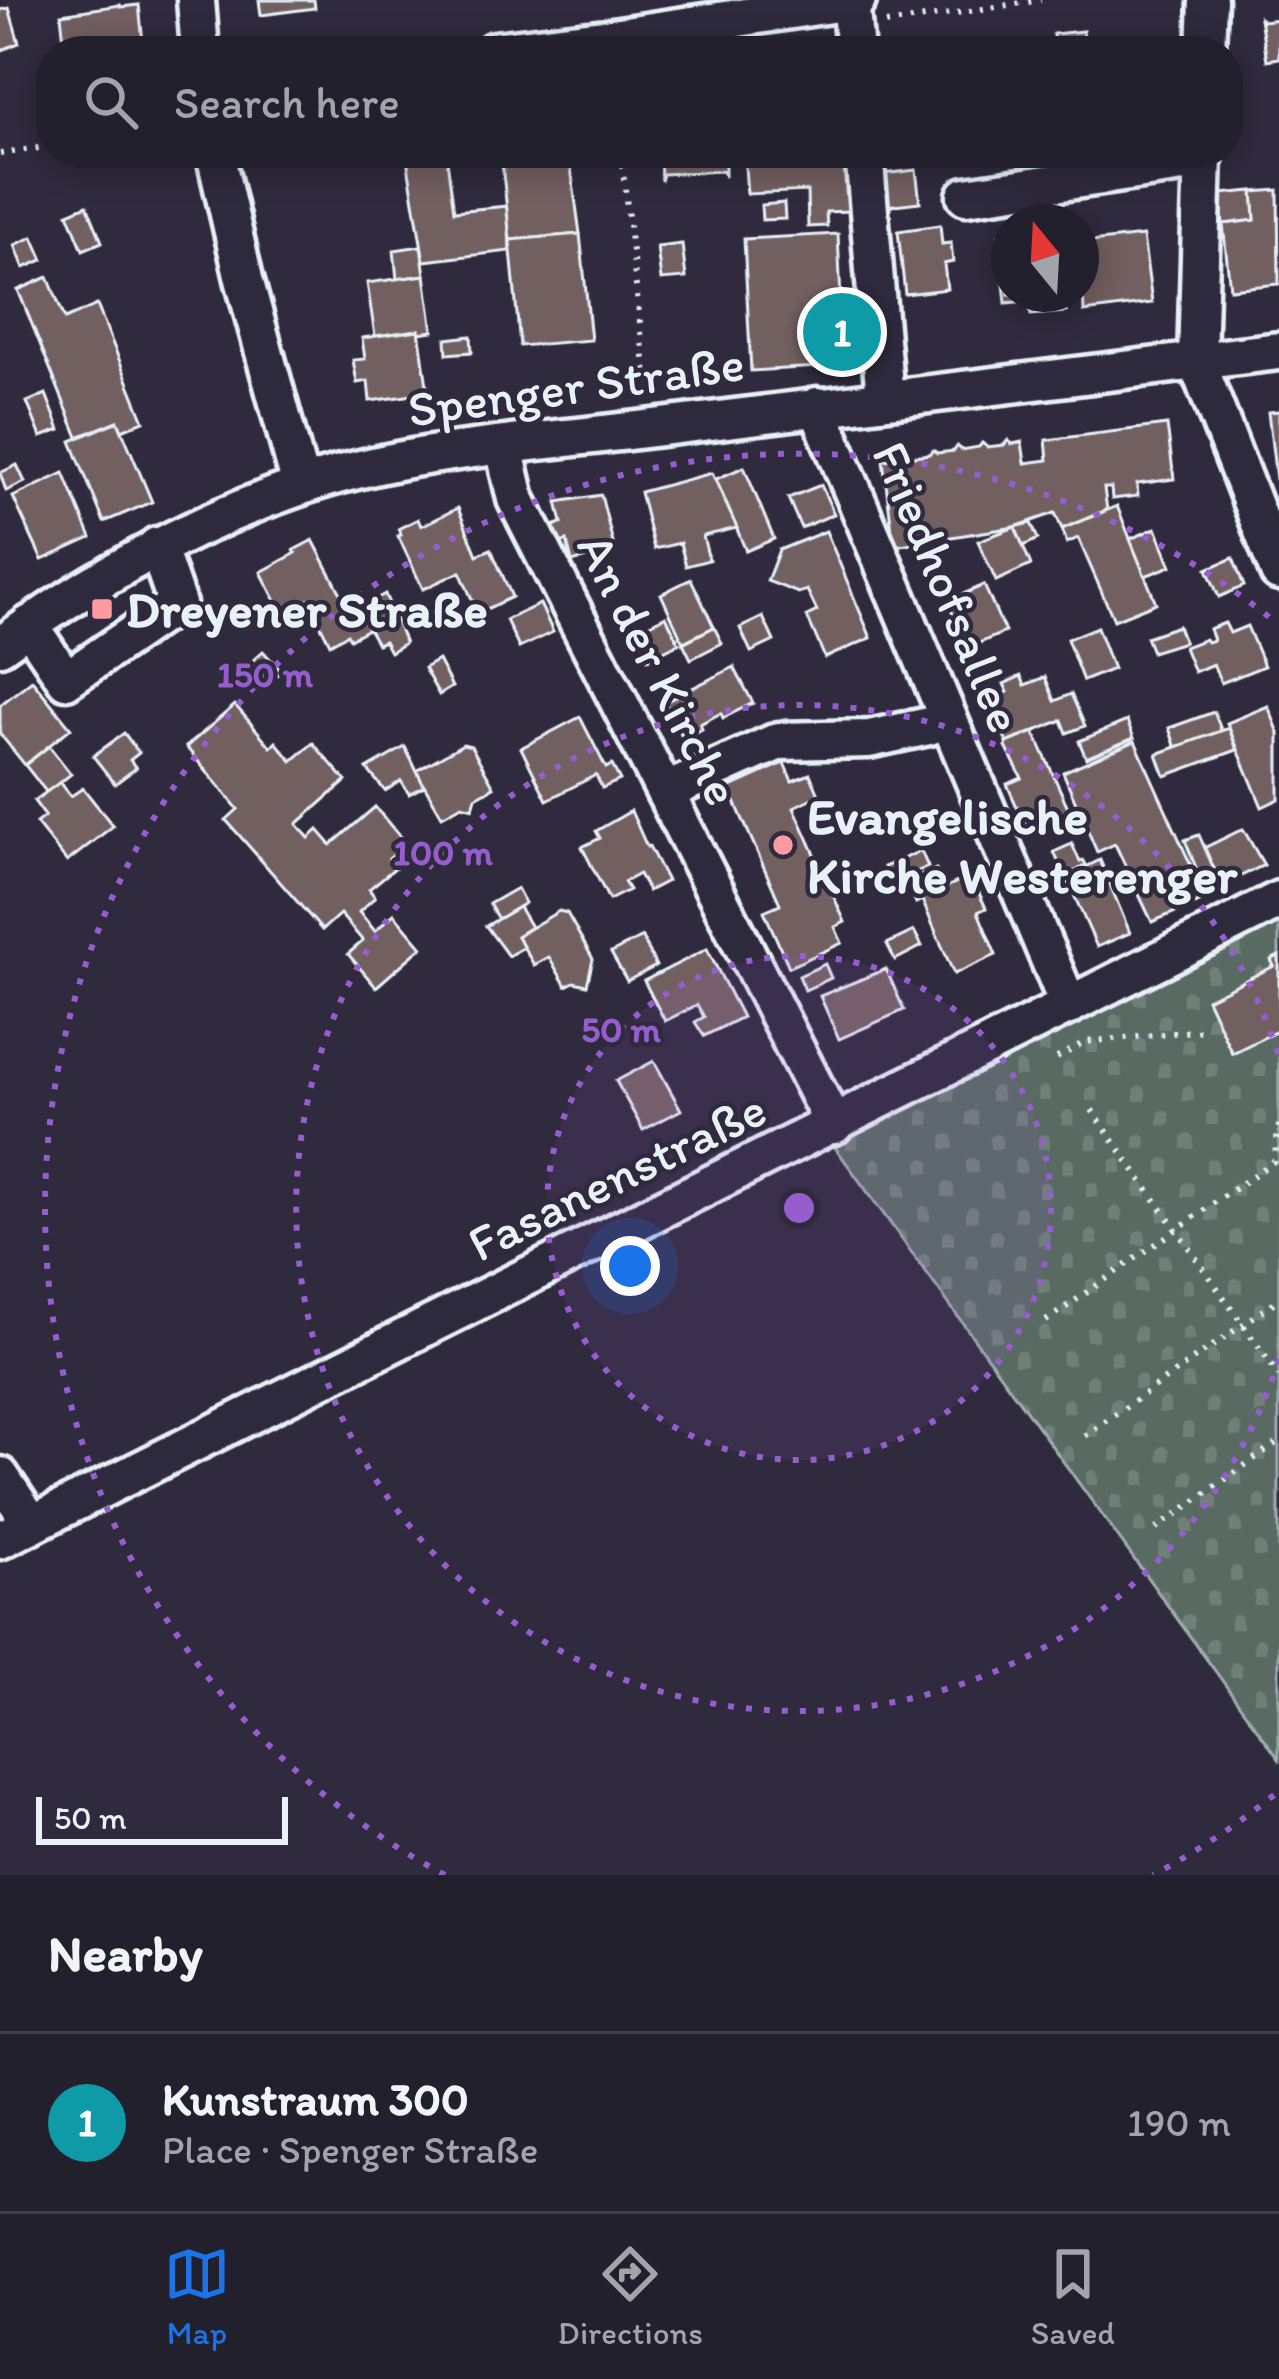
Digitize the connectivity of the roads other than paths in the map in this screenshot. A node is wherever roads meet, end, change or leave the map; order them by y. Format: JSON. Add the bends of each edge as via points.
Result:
{"nodes":[{"id":1,"x":196,"y":0,"type":"edge"},
{"id":2,"x":1208,"y":0,"type":"edge"},
{"id":3,"x":854,"y":1,"type":"edge"},
{"id":4,"x":700,"y":12,"type":"edge"},
{"id":5,"x":199,"y":36,"type":"edge"},
{"id":6,"x":573,"y":36,"type":"edge"},
{"id":7,"x":854,"y":36,"type":"edge"},
{"id":8,"x":1207,"y":36,"type":"edge"},
{"id":9,"x":218,"y":168,"type":"edge"},
{"id":10,"x":865,"y":168,"type":"edge"},
{"id":11,"x":1136,"y":168,"type":"edge"},
{"id":12,"x":1203,"y":168,"type":"edge"},
{"id":13,"x":966,"y":196,"type":"dead end"},
{"id":14,"x":1279,"y":351,"type":"edge"},
{"id":15,"x":1197,"y":362,"type":"junction"},
{"id":16,"x":885,"y":398,"type":"junction"},
{"id":17,"x":817,"y":406,"type":"junction"},
{"id":18,"x":504,"y":447,"type":"junction"},
{"id":19,"x":301,"y":486,"type":"junction"},
{"id":20,"x":158,"y":546,"type":"junction"},
{"id":21,"x":1279,"y":572,"type":"edge"},
{"id":22,"x":15,"y":635,"type":"edge"},
{"id":23,"x":948,"y":718,"type":"junction"},
{"id":24,"x":665,"y":791,"type":"junction"},
{"id":25,"x":1279,"y":901,"type":"edge"},
{"id":26,"x":1069,"y":1006,"type":"junction"},
{"id":27,"x":834,"y":1125,"type":"junction"},
{"id":28,"x":0,"y":1476,"type":"edge"},
{"id":29,"x":16,"y":1532,"type":"edge"}],
"edges":[{"from":1,"to":5,"type":"street"},
{"from":2,"to":8,"type":"street"},
{"from":3,"to":4,"type":"street"},
{"from":3,"to":7,"type":"street"},
{"from":4,"to":6,"type":"street"},
{"from":9,"to":19,"type":"street"},
{"from":10,"to":16,"type":"street"},
{"from":11,"to":13,"type":"street"},
{"from":12,"to":15,"type":"street"},
{"from":14,"to":15,"type":"street","name":"Spenger Straße"},
{"from":15,"to":16,"type":"street","name":"Spenger Straße"},
{"from":15,"to":21,"type":"street"},
{"from":16,"to":17,"type":"street","name":"Spenger Straße"},
{"from":17,"to":18,"type":"street","name":"Spenger Straße"},
{"from":17,"to":23,"type":"street","name":"Friedhofsallee"},
{"from":18,"to":19,"type":"street","name":"Spenger Straße","via":[[393,462]]},
{"from":18,"to":24,"type":"street","name":"An der Kirche","via":[[516,499]]},
{"from":19,"to":20,"type":"street","name":"Spenger Straße"},
{"from":20,"to":22,"type":"street","name":"Spenger Straße"},
{"from":20,"to":22,"type":"street","via":[[177,604],[66,680]]},
{"from":23,"to":24,"type":"street","via":[[868,739],[779,741]]},
{"from":23,"to":26,"type":"street","name":"Friedhofsallee"},
{"from":24,"to":27,"type":"street","name":"An der Kirche"},
{"from":25,"to":26,"type":"street","name":"Fasanenstraße"},
{"from":26,"to":27,"type":"street","name":"Fasanenstraße"},
{"from":27,"to":29,"type":"street","name":"Fasanenstraße"},
{"from":28,"to":29,"type":"street"}]}
